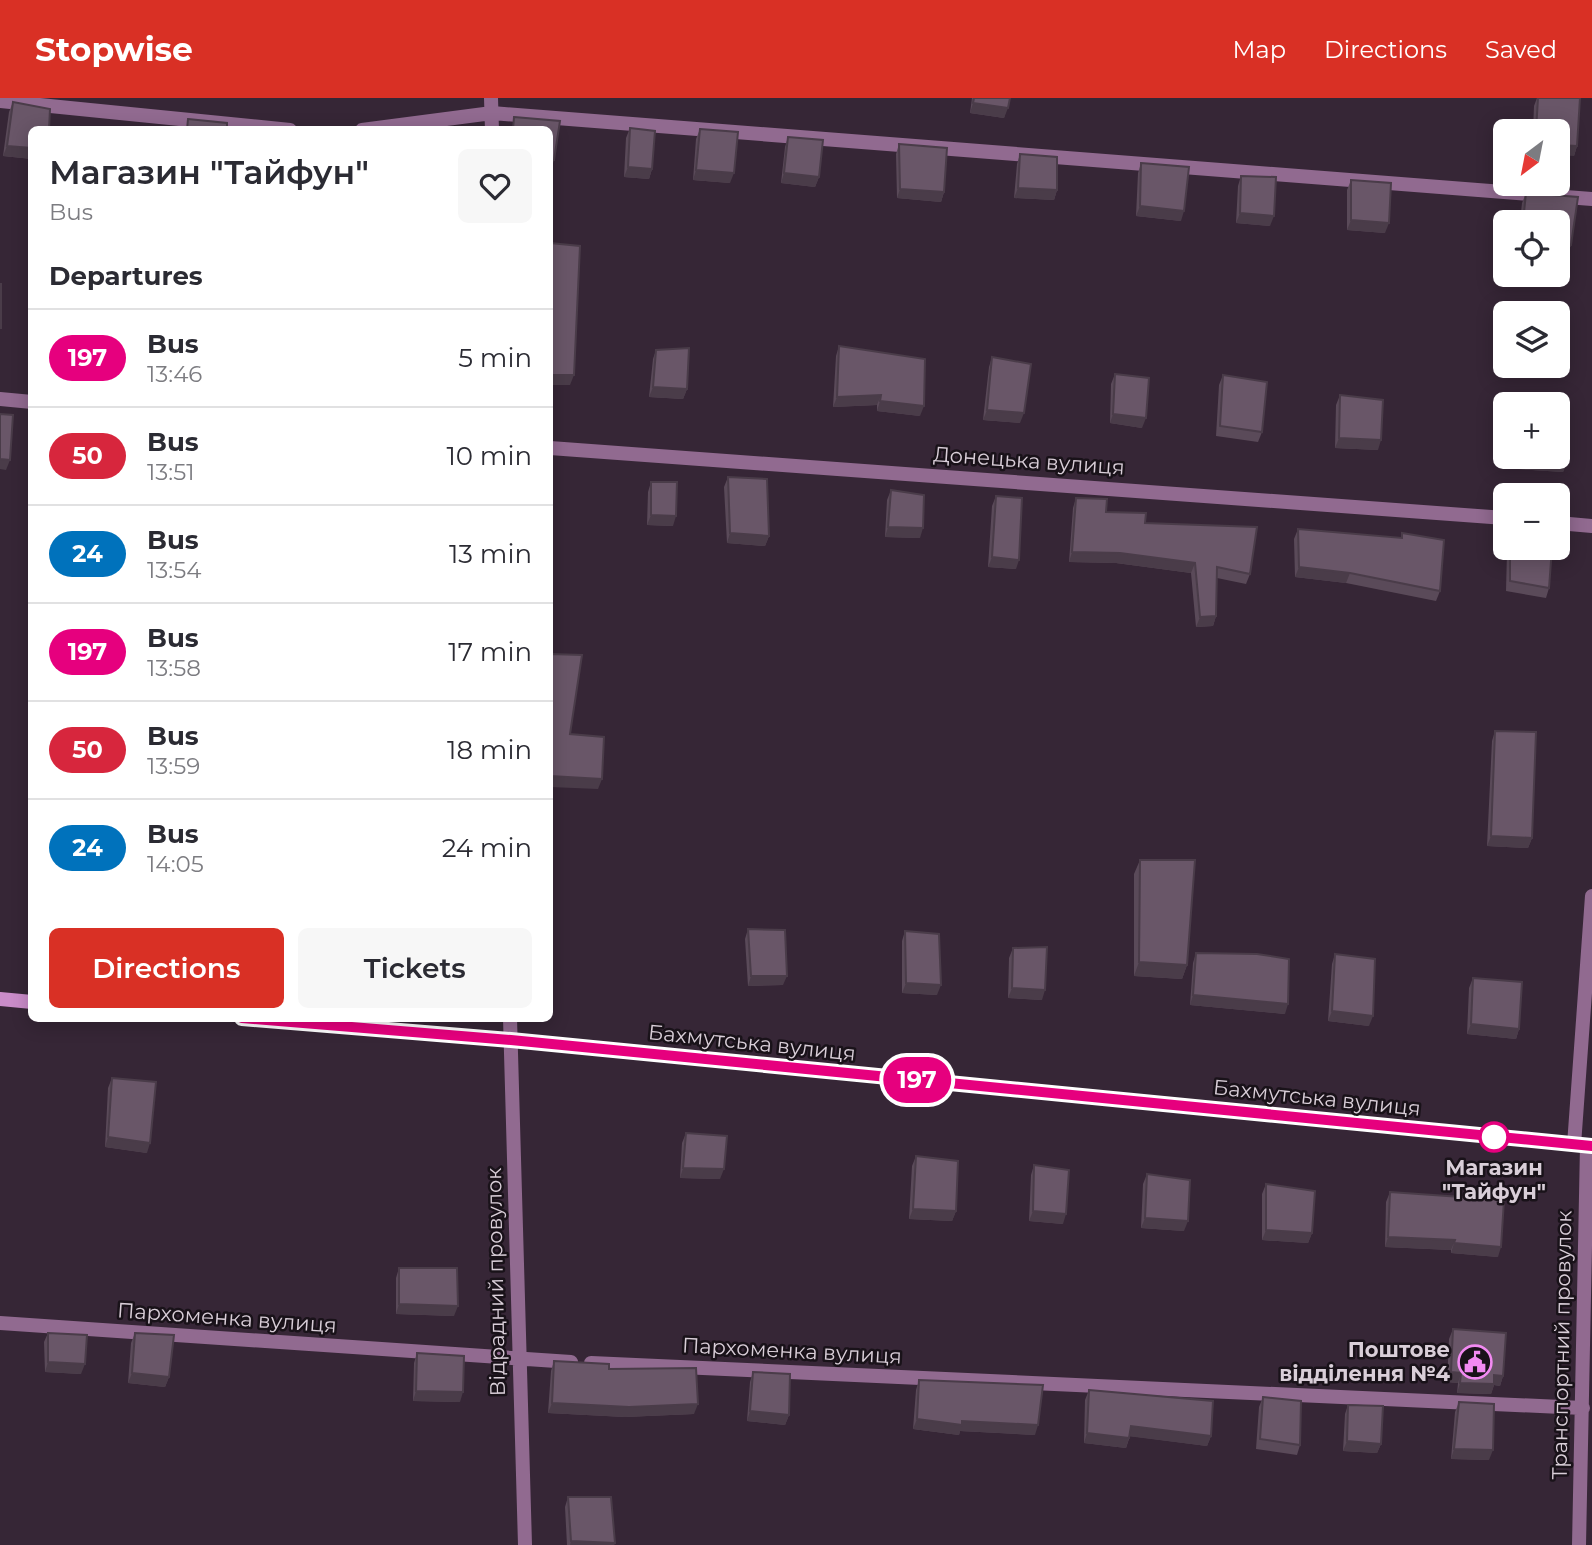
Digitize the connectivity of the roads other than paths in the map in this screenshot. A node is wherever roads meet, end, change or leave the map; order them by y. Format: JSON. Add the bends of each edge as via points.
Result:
{"nodes":[{"id":1,"x":0,"y":101,"type":"edge"},
{"id":2,"x":491,"y":105,"type":"edge"},
{"id":3,"x":250,"y":126,"type":"edge"},
{"id":4,"x":383,"y":126,"type":"edge"},
{"id":5,"x":492,"y":126,"type":"edge"},
{"id":6,"x":1592,"y":199,"type":"edge"},
{"id":7,"x":0,"y":399,"type":"edge"},
{"id":8,"x":28,"y":402,"type":"edge"},
{"id":9,"x":553,"y":447,"type":"edge"},
{"id":10,"x":1493,"y":517,"type":"edge"},
{"id":11,"x":1570,"y":524,"type":"edge"},
{"id":12,"x":1592,"y":526,"type":"edge"},
{"id":13,"x":1592,"y":896,"type":"edge"},
{"id":14,"x":0,"y":999,"type":"edge"},
{"id":15,"x":28,"y":1002,"type":"edge"},
{"id":16,"x":291,"y":1022,"type":"edge"},
{"id":17,"x":510,"y":1022,"type":"edge"},
{"id":18,"x":511,"y":1040,"type":"junction"},
{"id":19,"x":1584,"y":1146,"type":"edge"},
{"id":20,"x":0,"y":1323,"type":"edge"},
{"id":21,"x":518,"y":1360,"type":"junction"},
{"id":22,"x":1583,"y":1408,"type":"junction"},
{"id":23,"x":525,"y":1545,"type":"edge"},
{"id":24,"x":1579,"y":1545,"type":"edge"}],
"edges":[{"from":1,"to":3,"type":"street"},
{"from":2,"to":4,"type":"street"},
{"from":2,"to":5,"type":"street"},
{"from":2,"to":6,"type":"street"},
{"from":7,"to":8,"type":"street"},
{"from":9,"to":10,"type":"street","name":"Донецька вулиця"},
{"from":11,"to":12,"type":"street"},
{"from":13,"to":19,"type":"street","name":"Транспортний провулок"},
{"from":14,"to":15,"type":"street"},
{"from":16,"to":18,"type":"street","name":"Бахмутська вулиця"},
{"from":17,"to":18,"type":"street","name":"Відрадний провулок"},
{"from":18,"to":19,"type":"street","name":"Бахмутська вулиця"},
{"from":18,"to":21,"type":"street","name":"Відрадний провулок"},
{"from":19,"to":22,"type":"street","name":"Транспортний провулок"},
{"from":20,"to":21,"type":"street","name":"Пархоменка вулиця"},
{"from":21,"to":22,"type":"street","name":"Пархоменка вулиця"},
{"from":21,"to":23,"type":"street","name":"Відрадний провулок"},
{"from":22,"to":24,"type":"street","name":"Транспортний провулок"}]}
